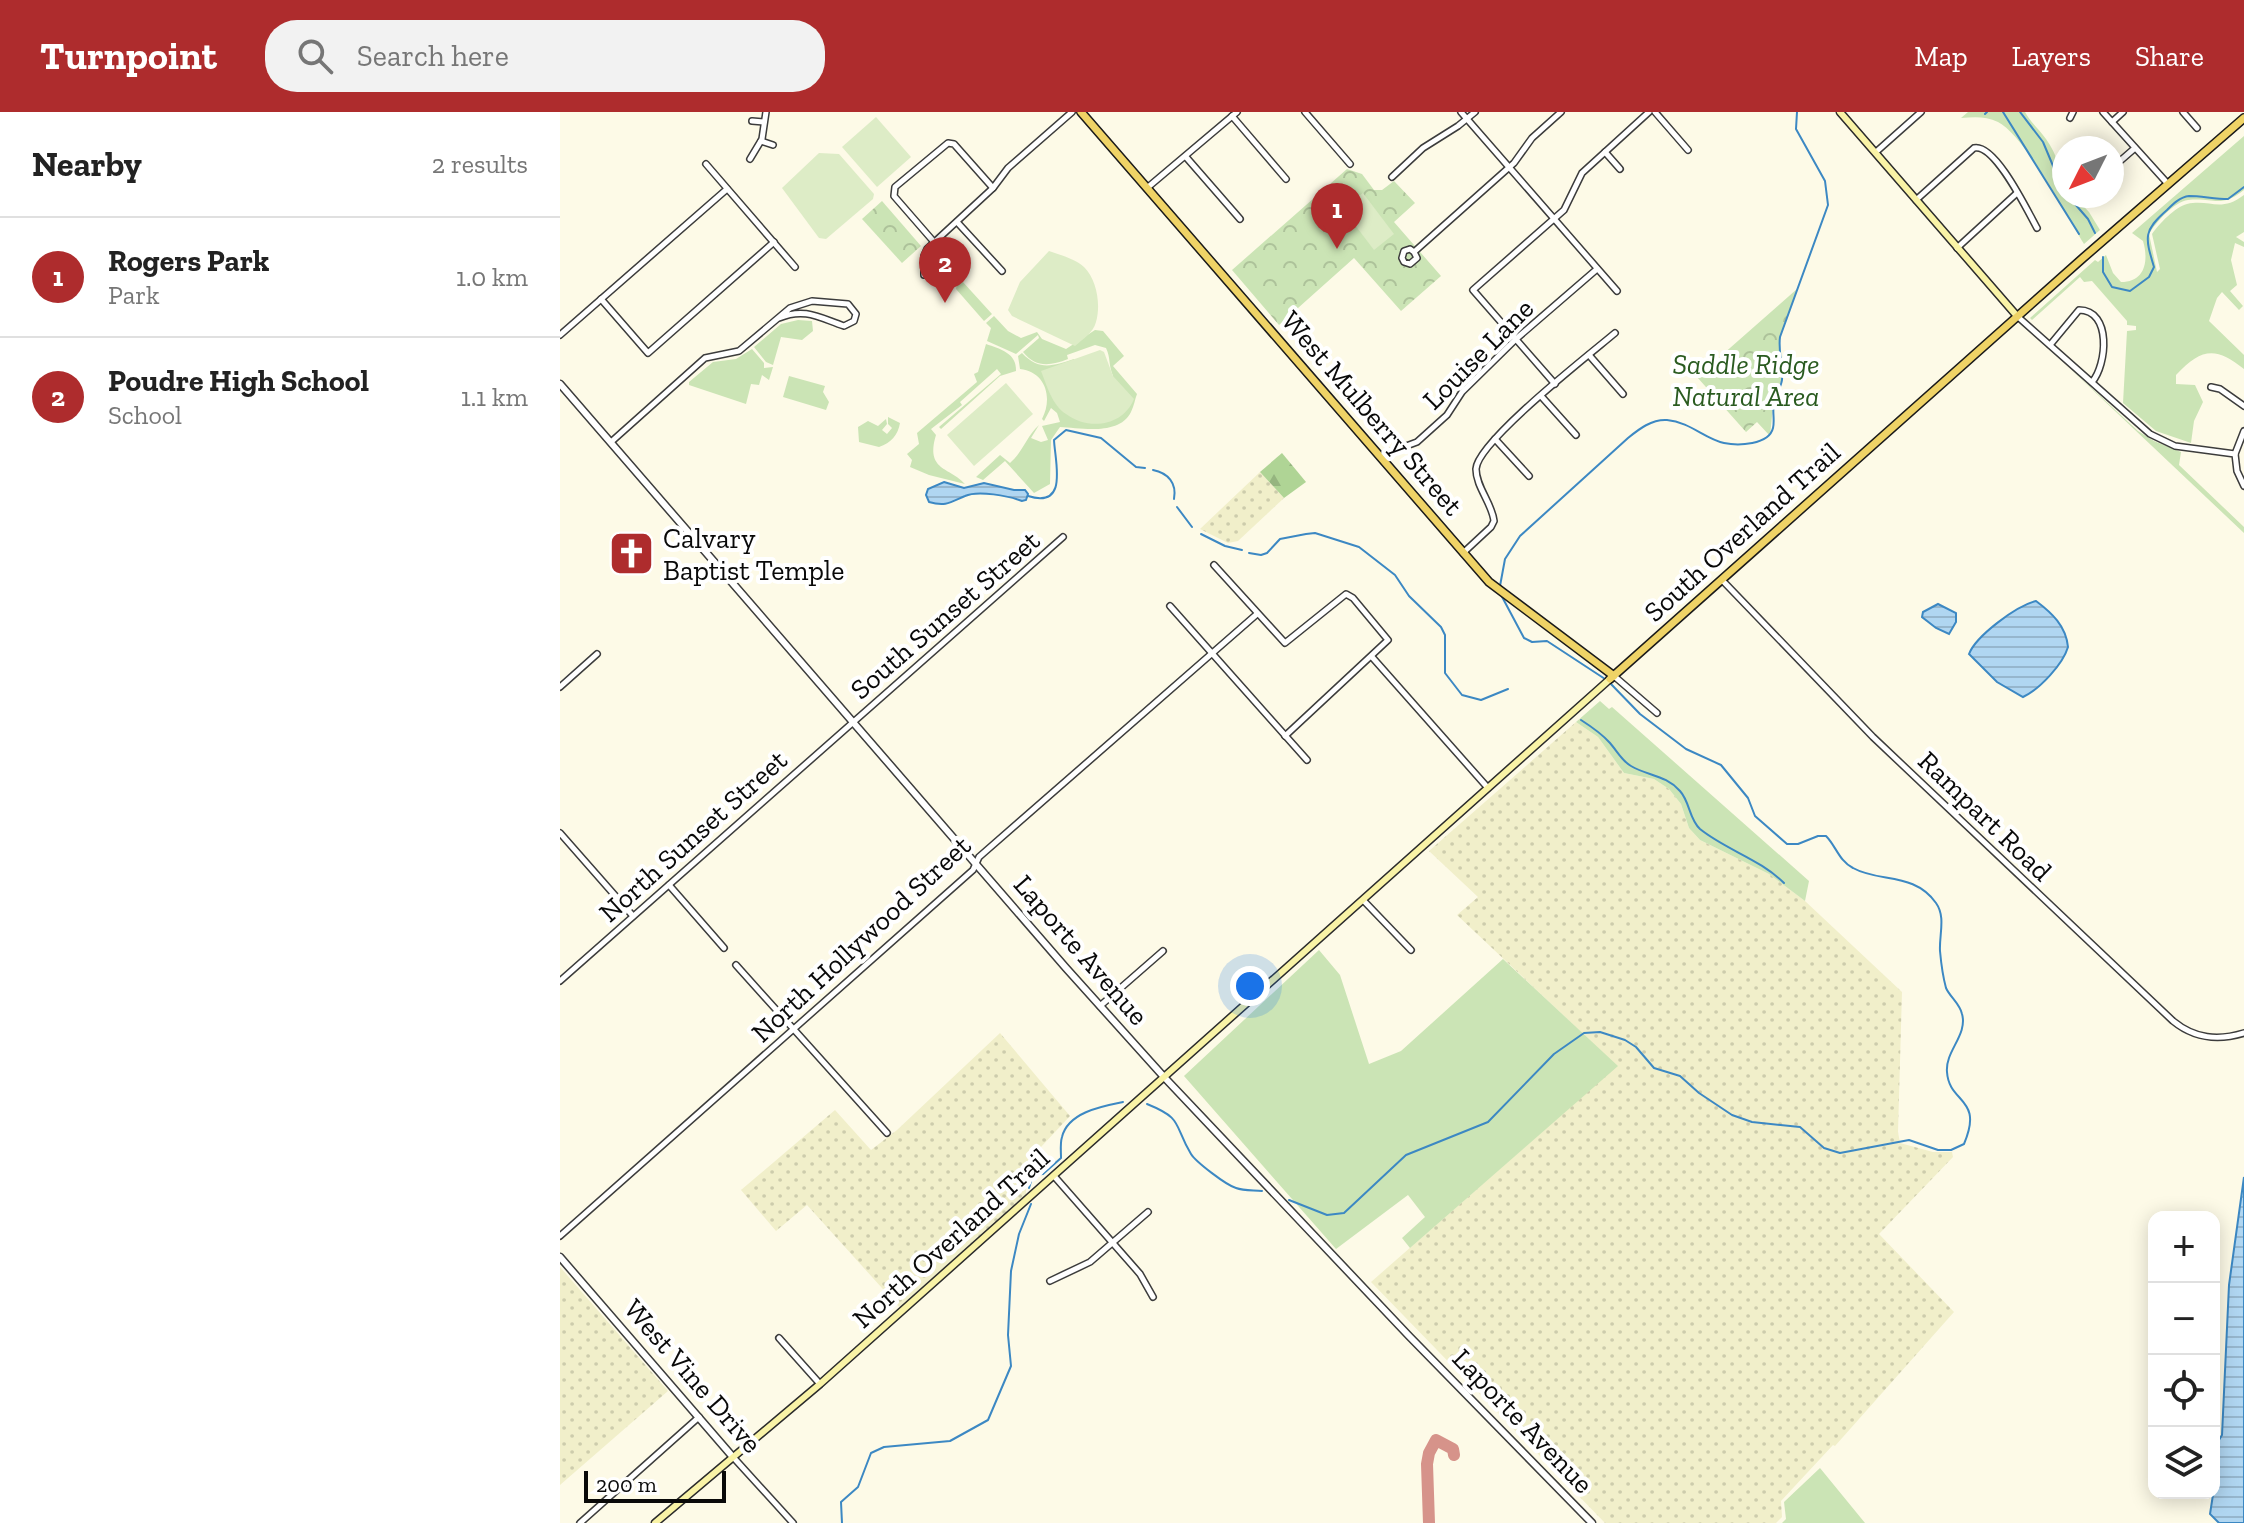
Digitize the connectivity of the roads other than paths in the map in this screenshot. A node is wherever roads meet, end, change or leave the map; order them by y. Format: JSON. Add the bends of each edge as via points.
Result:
{"nodes":[{"id":1,"x":766,"y":112,"type":"edge"},
{"id":2,"x":1072,"y":112,"type":"edge"},
{"id":3,"x":1081,"y":112,"type":"edge"},
{"id":4,"x":1305,"y":112,"type":"edge"},
{"id":5,"x":1461,"y":112,"type":"edge"},
{"id":6,"x":1475,"y":112,"type":"edge"},
{"id":7,"x":1561,"y":112,"type":"edge"},
{"id":8,"x":1652,"y":112,"type":"edge"},
{"id":9,"x":1840,"y":112,"type":"edge"},
{"id":10,"x":1921,"y":112,"type":"edge"},
{"id":11,"x":2103,"y":112,"type":"edge"},
{"id":12,"x":2123,"y":112,"type":"edge"},
{"id":13,"x":2183,"y":112,"type":"edge"},
{"id":14,"x":1234,"y":114,"type":"edge"},
{"id":15,"x":2244,"y":118,"type":"edge"},
{"id":16,"x":1467,"y":119,"type":"junction"},
{"id":17,"x":752,"y":121,"type":"dead end"},
{"id":18,"x":764,"y":122,"type":"junction"},
{"id":19,"x":2112,"y":122,"type":"junction"},
{"id":20,"x":2197,"y":128,"type":"dead end"},
{"id":21,"x":761,"y":141,"type":"junction"},
{"id":22,"x":773,"y":145,"type":"dead end"},
{"id":23,"x":2135,"y":148,"type":"junction"},
{"id":24,"x":1688,"y":150,"type":"dead end"},
{"id":25,"x":1605,"y":152,"type":"junction"},
{"id":26,"x":1876,"y":152,"type":"junction"},
{"id":27,"x":1186,"y":157,"type":"junction"},
{"id":28,"x":2124,"y":158,"type":"edge"},
{"id":29,"x":750,"y":159,"type":"dead end"},
{"id":30,"x":706,"y":164,"type":"dead end"},
{"id":31,"x":1350,"y":164,"type":"dead end"},
{"id":32,"x":1509,"y":167,"type":"junction"},
{"id":33,"x":1620,"y":169,"type":"dead end"},
{"id":34,"x":1392,"y":177,"type":"dead end"},
{"id":35,"x":1286,"y":179,"type":"dead end"},
{"id":36,"x":2168,"y":185,"type":"junction"},
{"id":37,"x":993,"y":188,"type":"junction"},
{"id":38,"x":1147,"y":188,"type":"junction"},
{"id":39,"x":727,"y":189,"type":"junction"},
{"id":40,"x":2017,"y":193,"type":"junction"},
{"id":41,"x":1916,"y":200,"type":"junction"},
{"id":42,"x":1240,"y":219,"type":"dead end"},
{"id":43,"x":1554,"y":219,"type":"junction"},
{"id":44,"x":957,"y":222,"type":"junction"},
{"id":45,"x":2037,"y":228,"type":"dead end"},
{"id":46,"x":774,"y":242,"type":"junction"},
{"id":47,"x":934,"y":242,"type":"junction"},
{"id":48,"x":1957,"y":248,"type":"junction"},
{"id":49,"x":1414,"y":252,"type":"dead end"},
{"id":50,"x":795,"y":267,"type":"dead end"},
{"id":51,"x":1597,"y":269,"type":"junction"},
{"id":52,"x":1002,"y":271,"type":"dead end"},
{"id":53,"x":924,"y":275,"type":"dead end"},
{"id":54,"x":1617,"y":291,"type":"dead end"},
{"id":55,"x":601,"y":299,"type":"junction"},
{"id":56,"x":2017,"y":316,"type":"junction"},
{"id":57,"x":779,"y":318,"type":"junction"},
{"id":58,"x":1615,"y":333,"type":"dead end"},
{"id":59,"x":560,"y":335,"type":"edge"},
{"id":60,"x":1516,"y":339,"type":"junction"},
{"id":61,"x":2050,"y":345,"type":"junction"},
{"id":62,"x":1589,"y":355,"type":"junction"},
{"id":63,"x":2092,"y":382,"type":"junction"},
{"id":64,"x":560,"y":384,"type":"edge"},
{"id":65,"x":1555,"y":384,"type":"junction"},
{"id":66,"x":2211,"y":387,"type":"dead end"},
{"id":67,"x":1623,"y":394,"type":"dead end"},
{"id":68,"x":1541,"y":396,"type":"junction"},
{"id":69,"x":2244,"y":406,"type":"edge"},
{"id":70,"x":2244,"y":431,"type":"edge"},
{"id":71,"x":1576,"y":435,"type":"dead end"},
{"id":72,"x":1495,"y":439,"type":"junction"},
{"id":73,"x":611,"y":442,"type":"junction"},
{"id":74,"x":2235,"y":454,"type":"junction"},
{"id":75,"x":1382,"y":459,"type":"junction"},
{"id":76,"x":1529,"y":476,"type":"dead end"},
{"id":77,"x":2244,"y":486,"type":"edge"},
{"id":78,"x":1063,"y":537,"type":"dead end"},
{"id":79,"x":1463,"y":553,"type":"junction"},
{"id":80,"x":1214,"y":565,"type":"dead end"},
{"id":81,"x":1722,"y":580,"type":"junction"},
{"id":82,"x":1170,"y":606,"type":"dead end"},
{"id":83,"x":1257,"y":614,"type":"junction"},
{"id":84,"x":597,"y":654,"type":"dead end"},
{"id":85,"x":1213,"y":654,"type":"junction"},
{"id":86,"x":1372,"y":657,"type":"junction"},
{"id":87,"x":1609,"y":679,"type":"junction"},
{"id":88,"x":560,"y":687,"type":"edge"},
{"id":89,"x":1657,"y":713,"type":"dead end"},
{"id":90,"x":853,"y":722,"type":"junction"},
{"id":91,"x":1285,"y":736,"type":"junction"},
{"id":92,"x":1307,"y":760,"type":"dead end"},
{"id":93,"x":1488,"y":788,"type":"junction"},
{"id":94,"x":560,"y":833,"type":"edge"},
{"id":95,"x":975,"y":863,"type":"junction"},
{"id":96,"x":669,"y":885,"type":"junction"},
{"id":97,"x":1363,"y":900,"type":"junction"},
{"id":98,"x":633,"y":916,"type":"junction"},
{"id":99,"x":724,"y":948,"type":"dead end"},
{"id":100,"x":1411,"y":950,"type":"dead end"},
{"id":101,"x":1163,"y":951,"type":"dead end"},
{"id":102,"x":736,"y":965,"type":"dead end"},
{"id":103,"x":560,"y":981,"type":"edge"},
{"id":104,"x":1272,"y":982,"type":"joint"},
{"id":105,"x":1100,"y":1006,"type":"junction"},
{"id":106,"x":794,"y":1029,"type":"junction"},
{"id":107,"x":2244,"y":1033,"type":"edge"},
{"id":108,"x":1164,"y":1077,"type":"junction"},
{"id":109,"x":887,"y":1133,"type":"dead end"},
{"id":110,"x":1054,"y":1176,"type":"junction"},
{"id":111,"x":1148,"y":1212,"type":"dead end"},
{"id":112,"x":560,"y":1236,"type":"edge"},
{"id":113,"x":1113,"y":1243,"type":"junction"},
{"id":114,"x":560,"y":1257,"type":"edge"},
{"id":115,"x":1050,"y":1281,"type":"dead end"},
{"id":116,"x":1153,"y":1297,"type":"dead end"},
{"id":117,"x":779,"y":1338,"type":"dead end"},
{"id":118,"x":820,"y":1384,"type":"junction"},
{"id":119,"x":699,"y":1417,"type":"junction"},
{"id":120,"x":732,"y":1456,"type":"junction"},
{"id":121,"x":580,"y":1523,"type":"edge"},
{"id":122,"x":655,"y":1523,"type":"edge"},
{"id":123,"x":793,"y":1523,"type":"edge"},
{"id":124,"x":1592,"y":1523,"type":"edge"}],
"edges":[{"from":1,"to":18,"type":"street"},
{"from":2,"to":37,"type":"street","via":[[1008,168]]},
{"from":3,"to":38,"type":"main road","name":"West Mulberry Street"},
{"from":4,"to":31,"type":"street"},
{"from":5,"to":16,"type":"street"},
{"from":6,"to":16,"type":"street"},
{"from":7,"to":32,"type":"street"},
{"from":8,"to":24,"type":"street"},
{"from":8,"to":25,"type":"street"},
{"from":9,"to":26,"type":"main road"},
{"from":10,"to":26,"type":"street"},
{"from":11,"to":19,"type":"street"},
{"from":12,"to":19,"type":"street"},
{"from":13,"to":20,"type":"street"},
{"from":14,"to":27,"type":"street"},
{"from":14,"to":35,"type":"street"},
{"from":15,"to":36,"type":"main road","name":"South Overland Trail"},
{"from":16,"to":32,"type":"street"},
{"from":16,"to":34,"type":"street"},
{"from":17,"to":18,"type":"street"},
{"from":18,"to":21,"type":"street"},
{"from":19,"to":23,"type":"street"},
{"from":21,"to":22,"type":"street"},
{"from":21,"to":29,"type":"street"},
{"from":23,"to":28,"type":"street"},
{"from":23,"to":36,"type":"street"},
{"from":25,"to":33,"type":"street"},
{"from":25,"to":43,"type":"street","via":[[1582,173],[1567,207]]},
{"from":26,"to":41,"type":"main road"},
{"from":27,"to":38,"type":"street"},
{"from":27,"to":42,"type":"street"},
{"from":30,"to":39,"type":"street"},
{"from":32,"to":43,"type":"street"},
{"from":32,"to":49,"type":"street"},
{"from":36,"to":56,"type":"main road","name":"South Overland Trail"},
{"from":37,"to":44,"type":"street"},
{"from":37,"to":47,"type":"street","via":[[950,143],[895,187],[894,196]]},
{"from":38,"to":75,"type":"main road","name":"West Mulberry Street"},
{"from":39,"to":46,"type":"street"},
{"from":39,"to":55,"type":"street"},
{"from":40,"to":41,"type":"street","via":[[1979,146]]},
{"from":40,"to":45,"type":"street"},
{"from":40,"to":48,"type":"street"},
{"from":41,"to":48,"type":"main road"},
{"from":43,"to":51,"type":"street"},
{"from":43,"to":60,"type":"street","via":[[1473,290]]},
{"from":44,"to":47,"type":"street"},
{"from":44,"to":52,"type":"street"},
{"from":46,"to":50,"type":"street"},
{"from":46,"to":55,"type":"street","via":[[648,353]]},
{"from":47,"to":53,"type":"street","via":[[924,256]]},
{"from":48,"to":56,"type":"main road"},
{"from":51,"to":54,"type":"street"},
{"from":51,"to":60,"type":"street","name":"Louise Lane"},
{"from":55,"to":59,"type":"street"},
{"from":56,"to":61,"type":"street"},
{"from":56,"to":81,"type":"main road","name":"South Overland Trail"},
{"from":57,"to":57,"type":"street","via":[[807,312],[844,326],[856,314],[848,304],[812,301]]},
{"from":57,"to":73,"type":"street","via":[[739,351],[705,358]]},
{"from":58,"to":62,"type":"street"},
{"from":60,"to":65,"type":"street"},
{"from":60,"to":75,"type":"street","name":"Louise Lane","via":[[1460,395],[1444,419],[1414,444]]},
{"from":61,"to":63,"type":"street"},
{"from":61,"to":63,"type":"street","via":[[2073,315],[2088,311],[2103,331],[2102,368]]},
{"from":62,"to":65,"type":"street"},
{"from":62,"to":67,"type":"street"},
{"from":63,"to":74,"type":"street","via":[[2135,424],[2162,441]]},
{"from":64,"to":73,"type":"street","name":"Laporte Avenue"},
{"from":65,"to":68,"type":"street"},
{"from":66,"to":69,"type":"street"},
{"from":68,"to":71,"type":"street"},
{"from":68,"to":72,"type":"street"},
{"from":70,"to":74,"type":"street"},
{"from":72,"to":76,"type":"street"},
{"from":72,"to":79,"type":"street","via":[[1476,468],[1494,523]]},
{"from":73,"to":90,"type":"street","name":"Laporte Avenue"},
{"from":74,"to":77,"type":"street"},
{"from":75,"to":79,"type":"main road","name":"West Mulberry Street"},
{"from":78,"to":90,"type":"street","name":"South Sunset Street"},
{"from":79,"to":87,"type":"main road","name":"West Mulberry Street","via":[[1502,594]]},
{"from":80,"to":83,"type":"street"},
{"from":81,"to":87,"type":"main road","name":"South Overland Trail"},
{"from":81,"to":107,"type":"street","name":"Rampart Road","via":[[1873,737],[2173,1021],[2202,1037]]},
{"from":82,"to":85,"type":"street"},
{"from":83,"to":85,"type":"street","name":"North Hollywood Street"},
{"from":83,"to":86,"type":"street","via":[[1285,643],[1346,594],[1388,640]]},
{"from":84,"to":88,"type":"street"},
{"from":85,"to":91,"type":"street"},
{"from":85,"to":95,"type":"street","name":"North Hollywood Street"},
{"from":86,"to":91,"type":"street"},
{"from":86,"to":93,"type":"street"},
{"from":87,"to":89,"type":"street","name":"West Mulberry Street"},
{"from":87,"to":93,"type":"main road","name":"South Overland Trail"},
{"from":90,"to":95,"type":"street","name":"Laporte Avenue"},
{"from":90,"to":96,"type":"street","name":"North Sunset Street"},
{"from":91,"to":92,"type":"street"},
{"from":93,"to":97,"type":"main road","name":"South Overland Trail"},
{"from":94,"to":98,"type":"street"},
{"from":95,"to":105,"type":"street","name":"Laporte Avenue"},
{"from":95,"to":106,"type":"street","name":"North Hollywood Street"},
{"from":96,"to":98,"type":"street","name":"North Sunset Street"},
{"from":96,"to":99,"type":"street"},
{"from":97,"to":100,"type":"street"},
{"from":97,"to":104,"type":"main road","name":"South Overland Trail"},
{"from":98,"to":103,"type":"street","name":"North Sunset Street"},
{"from":101,"to":105,"type":"street"},
{"from":102,"to":106,"type":"street"},
{"from":104,"to":108,"type":"main road","name":"North Overland Trail"},
{"from":105,"to":108,"type":"street","name":"Laporte Avenue"},
{"from":106,"to":109,"type":"street"},
{"from":106,"to":112,"type":"street","name":"North Hollywood Street"},
{"from":108,"to":110,"type":"main road","name":"North Overland Trail"},
{"from":108,"to":124,"type":"street","name":"Laporte Avenue"},
{"from":110,"to":113,"type":"street"},
{"from":110,"to":118,"type":"main road","name":"North Overland Trail"},
{"from":111,"to":113,"type":"street"},
{"from":113,"to":115,"type":"street","via":[[1080,1268]]},
{"from":113,"to":116,"type":"street"},
{"from":114,"to":119,"type":"street","name":"West Vine Drive"},
{"from":117,"to":118,"type":"street"},
{"from":118,"to":120,"type":"main road","name":"North Overland Trail"},
{"from":119,"to":120,"type":"street","name":"West Vine Drive"},
{"from":119,"to":121,"type":"street"},
{"from":120,"to":122,"type":"main road","name":"North Overland Trail"},
{"from":120,"to":123,"type":"street","name":"West Vine Drive"}]}
